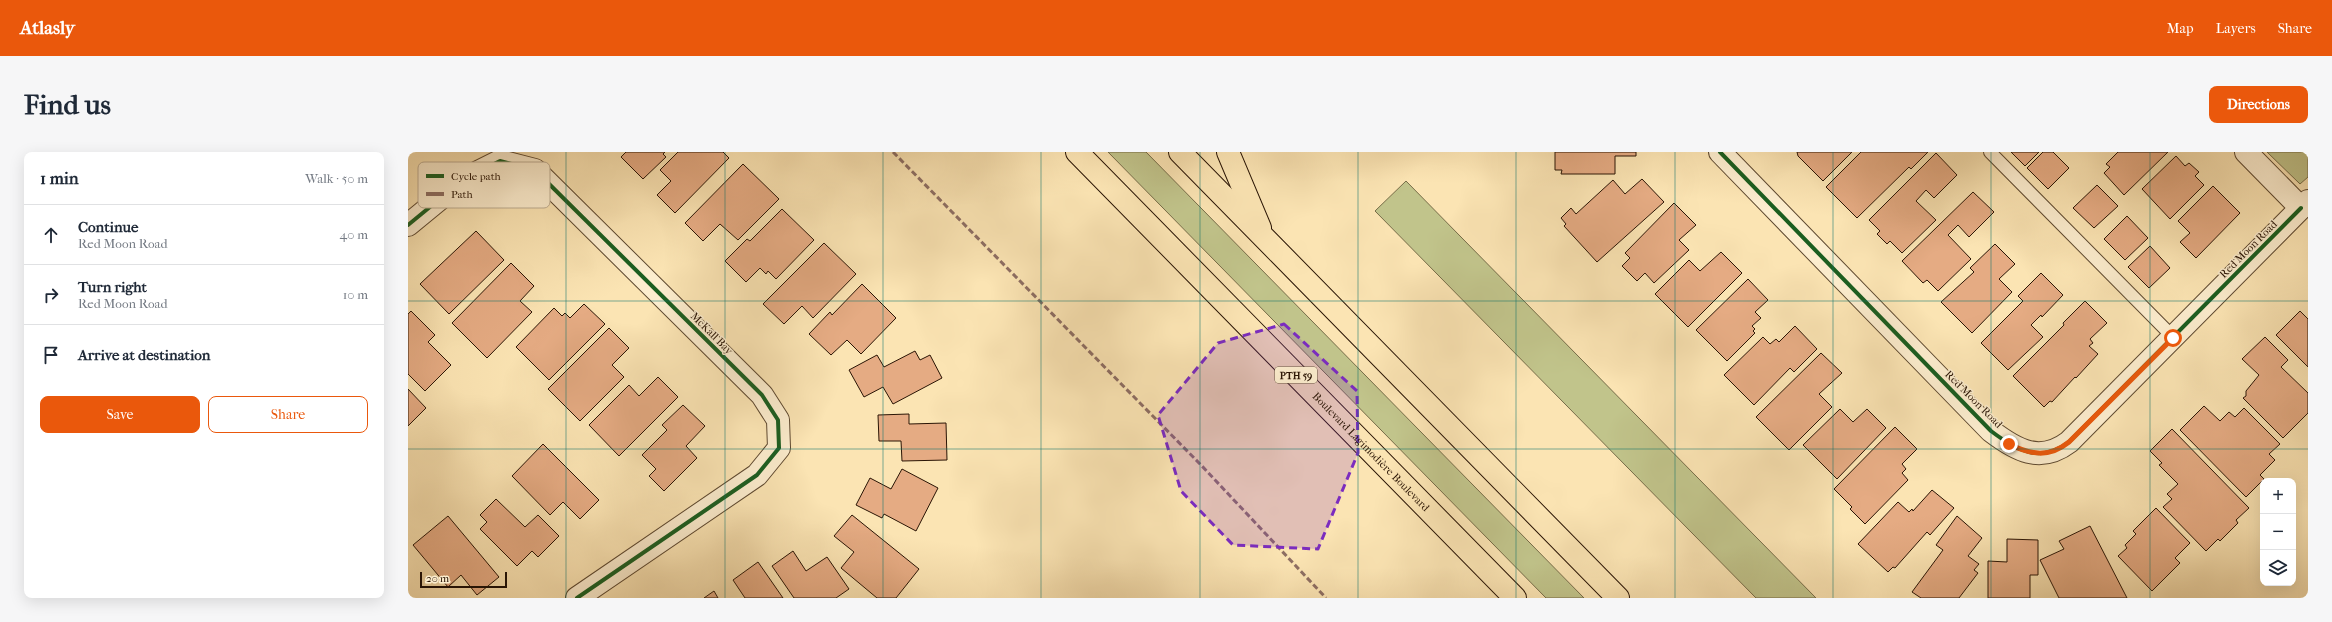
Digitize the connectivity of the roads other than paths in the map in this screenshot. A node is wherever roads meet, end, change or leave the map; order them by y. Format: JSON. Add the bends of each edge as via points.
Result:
{"nodes":[{"id":1,"x":1077,"y":152,"type":"edge"},
{"id":2,"x":1180,"y":152,"type":"edge"},
{"id":3,"x":1228,"y":152,"type":"edge"},
{"id":4,"x":1720,"y":152,"type":"edge"},
{"id":5,"x":1990,"y":152,"type":"edge"},
{"id":6,"x":2246,"y":152,"type":"edge"},
{"id":7,"x":550,"y":185,"type":"edge"},
{"id":8,"x":2304,"y":204,"type":"edge"},
{"id":9,"x":429,"y":208,"type":"edge"},
{"id":10,"x":408,"y":225,"type":"edge"},
{"id":11,"x":1264,"y":238,"type":"junction"},
{"id":12,"x":2173,"y":338,"type":"junction"},
{"id":13,"x":577,"y":598,"type":"edge"},
{"id":14,"x":1515,"y":598,"type":"edge"},
{"id":15,"x":1618,"y":598,"type":"edge"}],
"edges":[{"from":1,"to":14,"type":"main road","name":"Boulevard Lagimodière Boulevard","number":"PTH 59"},
{"from":2,"to":11,"type":"main road"},
{"from":3,"to":11,"type":"main road"},
{"from":4,"to":12,"type":"street","name":"Red Moon Road","via":[[1991,431],[2021,450],[2036,454],[2058,450],[2069,442]]},
{"from":5,"to":12,"type":"lane"},
{"from":6,"to":8,"type":"street"},
{"from":7,"to":13,"type":"street","name":"McKall Bay","via":[[762,395],[778,420],[779,448],[757,475]]},
{"from":8,"to":12,"type":"street","name":"Red Moon Road"},
{"from":9,"to":10,"type":"street","name":"McKall Bay"},
{"from":11,"to":15,"type":"main road"}]}
